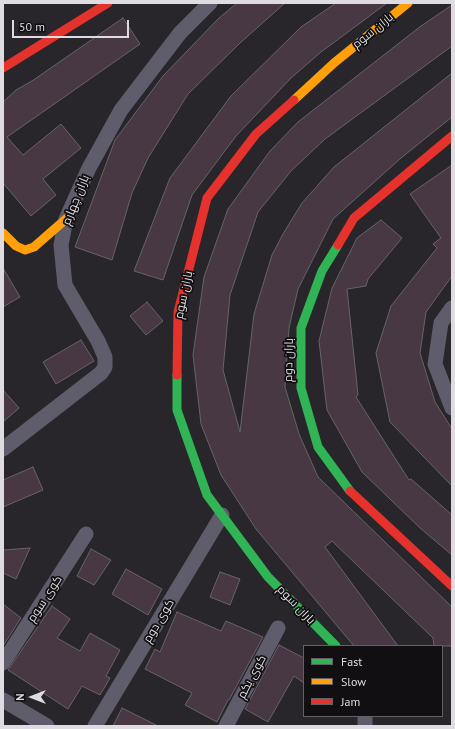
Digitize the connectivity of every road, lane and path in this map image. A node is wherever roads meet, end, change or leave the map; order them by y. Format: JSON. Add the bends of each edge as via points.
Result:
{"nodes":[{"id":1,"x":108,"y":3,"type":"edge"},
{"id":2,"x":210,"y":3,"type":"edge"},
{"id":3,"x":408,"y":3,"type":"edge"},
{"id":4,"x":3,"y":68,"type":"edge"},
{"id":5,"x":452,"y":136,"type":"edge"},
{"id":6,"x":66,"y":219,"type":"junction"},
{"id":7,"x":3,"y":233,"type":"edge"},
{"id":8,"x":452,"y":308,"type":"edge"},
{"id":9,"x":452,"y":408,"type":"edge"},
{"id":10,"x":3,"y":449,"type":"edge"},
{"id":11,"x":222,"y":515,"type":"junction"},
{"id":12,"x":86,"y":534,"type":"dead end"},
{"id":13,"x":452,"y":586,"type":"edge"},
{"id":14,"x":278,"y":628,"type":"dead end"},
{"id":15,"x":335,"y":645,"type":"edge"},
{"id":16,"x":3,"y":663,"type":"edge"},
{"id":17,"x":3,"y":700,"type":"edge"},
{"id":18,"x":47,"y":726,"type":"edge"},
{"id":19,"x":95,"y":726,"type":"edge"},
{"id":20,"x":226,"y":726,"type":"edge"}],
"edges":[{"from":1,"to":4,"type":"street"},
{"from":2,"to":6,"type":"street","name":"باران چهارم","via":[[180,32],[120,110],[89,168]]},
{"from":3,"to":11,"type":"street","name":"باران سوم","via":[[334,63],[256,134],[207,198],[178,312],[177,410],[207,495]]},
{"from":5,"to":13,"type":"street","name":"باران دوم","via":[[354,218],[322,271],[301,328],[301,388],[318,447],[346,487]]},
{"from":6,"to":7,"type":"street","via":[[34,247],[25,250],[16,246]]},
{"from":6,"to":10,"type":"street","name":"باران چهارم","via":[[61,245],[65,285],[98,341],[105,357],[105,367],[101,373]]},
{"from":8,"to":9,"type":"street","via":[[441,323],[435,364]]},
{"from":11,"to":15,"type":"street","name":"باران سوم","via":[[268,576]]},
{"from":11,"to":19,"type":"street","name":"کوی دوم"},
{"from":12,"to":16,"type":"street","name":"کوی سوم"},
{"from":14,"to":20,"type":"street","name":"کوی یکم"},
{"from":17,"to":18,"type":"street"}]}
